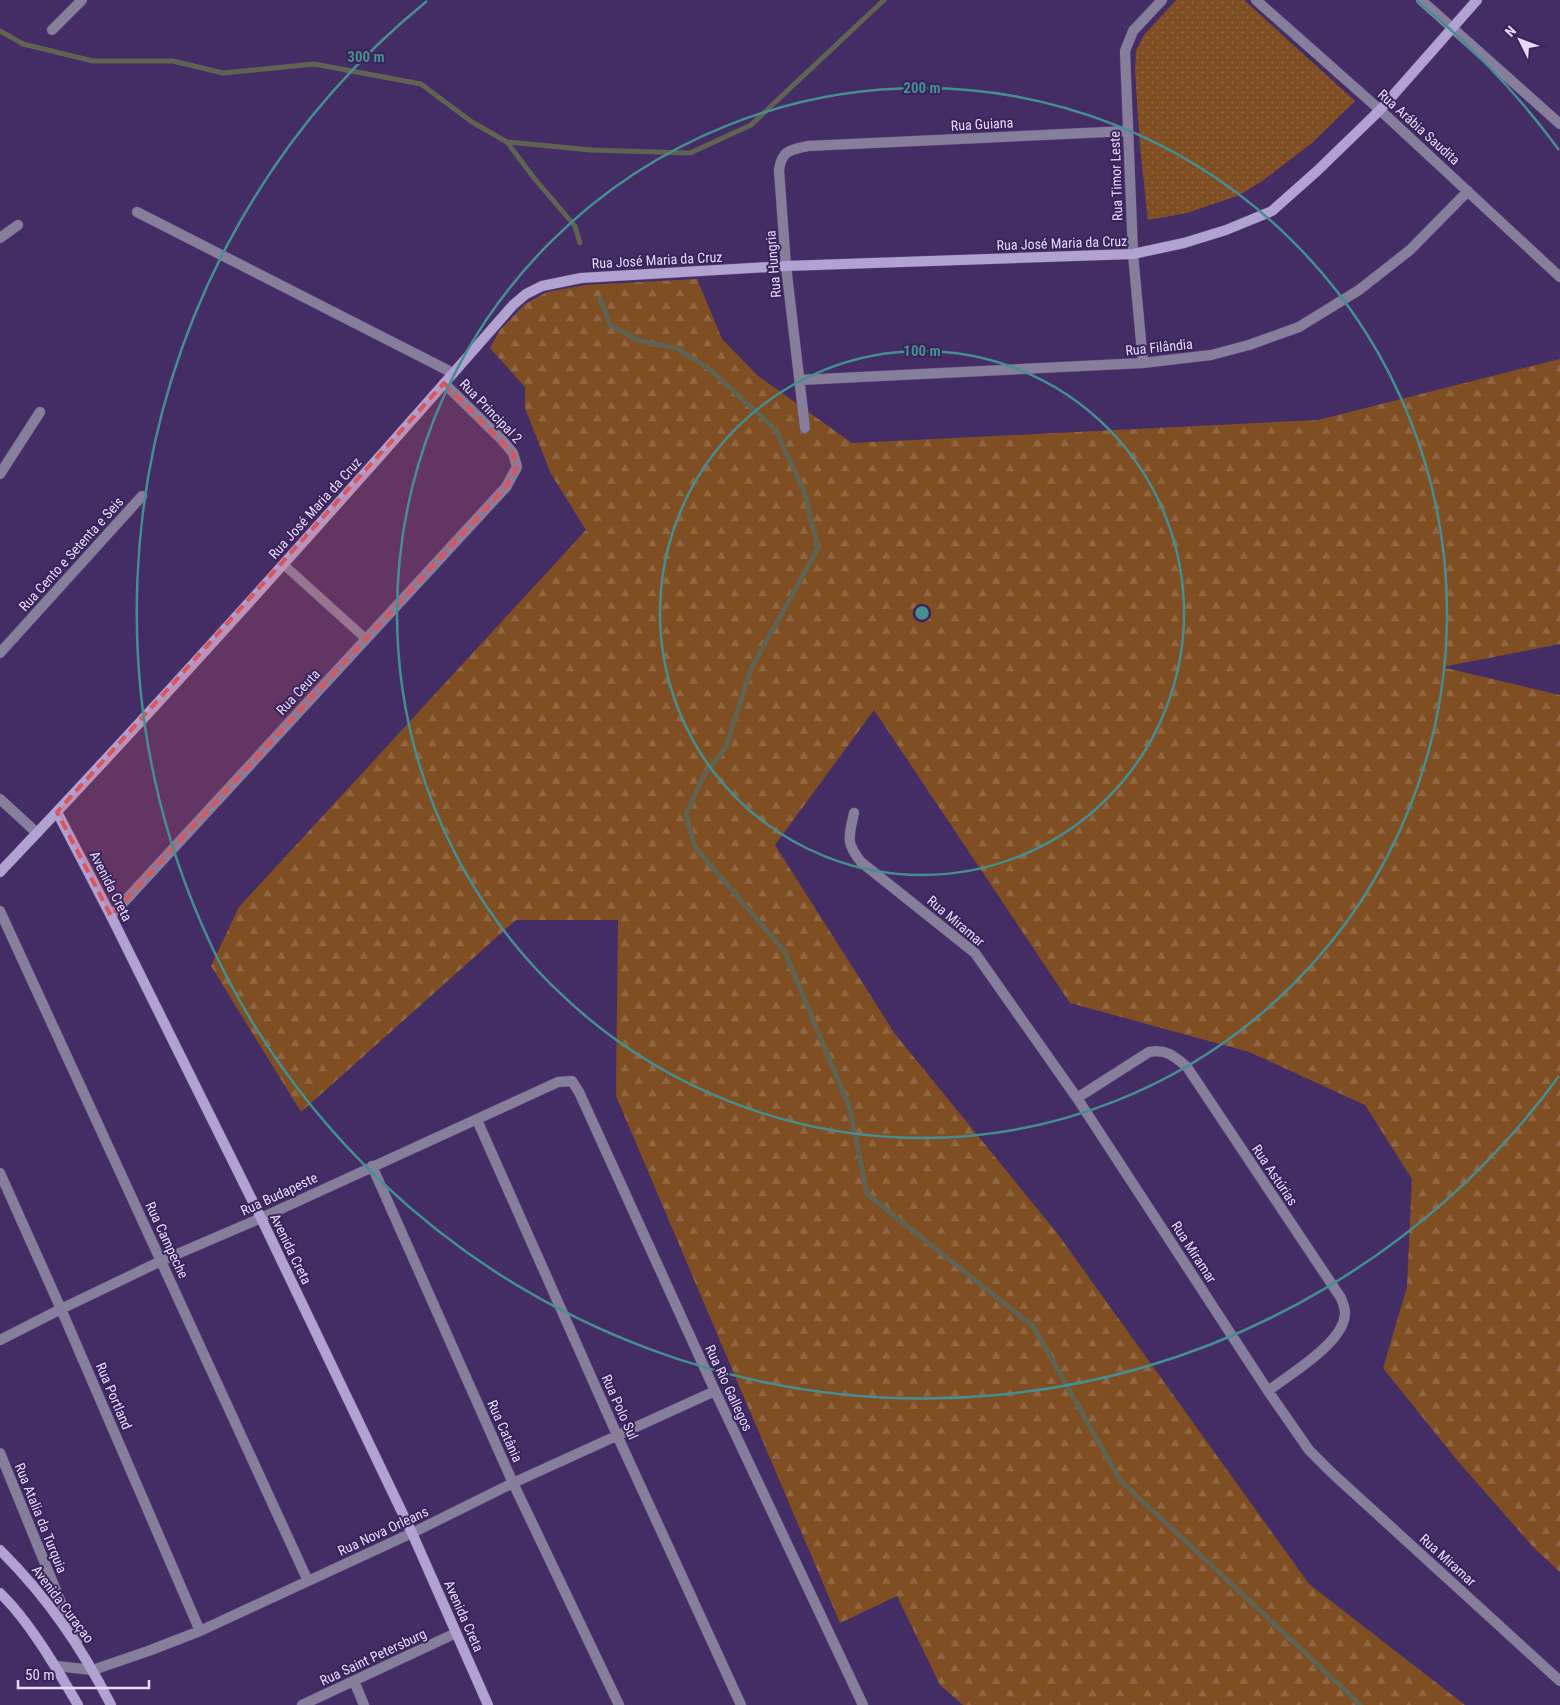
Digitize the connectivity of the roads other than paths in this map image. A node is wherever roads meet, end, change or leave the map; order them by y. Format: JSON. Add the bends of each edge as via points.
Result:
{"nodes":[{"id":1,"x":82,"y":0,"type":"edge"},
{"id":2,"x":1162,"y":0,"type":"edge"},
{"id":3,"x":1256,"y":0,"type":"edge"},
{"id":4,"x":1421,"y":0,"type":"edge"},
{"id":5,"x":1477,"y":0,"type":"edge"},
{"id":6,"x":1453,"y":27,"type":"junction"},
{"id":7,"x":52,"y":30,"type":"dead end"},
{"id":8,"x":1380,"y":110,"type":"junction"},
{"id":9,"x":1560,"y":124,"type":"edge"},
{"id":10,"x":1128,"y":131,"type":"junction"},
{"id":11,"x":838,"y":146,"type":"joint"},
{"id":12,"x":1468,"y":191,"type":"junction"},
{"id":13,"x":137,"y":212,"type":"dead end"},
{"id":14,"x":18,"y":225,"type":"dead end"},
{"id":15,"x":0,"y":238,"type":"edge"},
{"id":16,"x":1133,"y":254,"type":"junction"},
{"id":17,"x":786,"y":266,"type":"junction"},
{"id":18,"x":1560,"y":277,"type":"edge"},
{"id":19,"x":1142,"y":363,"type":"junction"},
{"id":20,"x":453,"y":373,"type":"junction"},
{"id":21,"x":800,"y":380,"type":"junction"},
{"id":22,"x":444,"y":383,"type":"junction"},
{"id":23,"x":40,"y":412,"type":"dead end"},
{"id":24,"x":805,"y":428,"type":"dead end"},
{"id":25,"x":0,"y":474,"type":"edge"},
{"id":26,"x":506,"y":487,"type":"joint"},
{"id":27,"x":142,"y":496,"type":"dead end"},
{"id":28,"x":283,"y":564,"type":"junction"},
{"id":29,"x":366,"y":639,"type":"junction"},
{"id":30,"x":0,"y":653,"type":"edge"},
{"id":31,"x":0,"y":798,"type":"edge"},
{"id":32,"x":57,"y":812,"type":"junction"},
{"id":33,"x":854,"y":813,"type":"dead end"},
{"id":34,"x":37,"y":833,"type":"junction"},
{"id":35,"x":0,"y":872,"type":"edge"},
{"id":36,"x":0,"y":911,"type":"edge"},
{"id":37,"x":111,"y":916,"type":"junction"},
{"id":38,"x":572,"y":1082,"type":"joint"},
{"id":39,"x":1076,"y":1098,"type":"junction"},
{"id":40,"x":477,"y":1120,"type":"junction"},
{"id":41,"x":372,"y":1166,"type":"junction"},
{"id":42,"x":0,"y":1173,"type":"edge"},
{"id":43,"x":261,"y":1218,"type":"junction"},
{"id":44,"x":161,"y":1261,"type":"junction"},
{"id":45,"x":61,"y":1309,"type":"junction"},
{"id":46,"x":0,"y":1340,"type":"edge"},
{"id":47,"x":715,"y":1391,"type":"junction"},
{"id":48,"x":1268,"y":1391,"type":"junction"},
{"id":49,"x":617,"y":1435,"type":"junction"},
{"id":50,"x":0,"y":1453,"type":"edge"},
{"id":51,"x":513,"y":1483,"type":"junction"},
{"id":52,"x":412,"y":1533,"type":"junction"},
{"id":53,"x":0,"y":1550,"type":"edge"},
{"id":54,"x":308,"y":1581,"type":"junction"},
{"id":55,"x":0,"y":1593,"type":"edge"},
{"id":56,"x":200,"y":1631,"type":"junction"},
{"id":57,"x":456,"y":1633,"type":"junction"},
{"id":58,"x":80,"y":1648,"type":"junction"},
{"id":59,"x":56,"y":1666,"type":"junction"},
{"id":60,"x":93,"y":1670,"type":"junction"},
{"id":61,"x":1560,"y":1681,"type":"edge"},
{"id":62,"x":354,"y":1682,"type":"junction"},
{"id":63,"x":78,"y":1705,"type":"edge"},
{"id":64,"x":111,"y":1705,"type":"edge"},
{"id":65,"x":302,"y":1705,"type":"edge"},
{"id":66,"x":364,"y":1705,"type":"edge"},
{"id":67,"x":488,"y":1705,"type":"edge"},
{"id":68,"x":619,"y":1705,"type":"edge"},
{"id":69,"x":741,"y":1705,"type":"edge"},
{"id":70,"x":863,"y":1705,"type":"edge"}],
"edges":[{"from":1,"to":7,"type":"street"},
{"from":2,"to":10,"type":"street","name":"Rua Timor Leste","via":[[1133,31],[1125,51]]},
{"from":3,"to":8,"type":"street","name":"Rua Arábia Saudita"},
{"from":4,"to":6,"type":"street"},
{"from":5,"to":6,"type":"street","name":"Rua José Maria da Cruz"},
{"from":6,"to":8,"type":"street","name":"Rua José Maria da Cruz"},
{"from":6,"to":9,"type":"street"},
{"from":8,"to":12,"type":"street","name":"Rua Arábia Saudita"},
{"from":8,"to":16,"type":"street","name":"Rua José Maria da Cruz","via":[[1272,211],[1184,243]]},
{"from":10,"to":11,"type":"street","name":"Rua Guiana"},
{"from":10,"to":16,"type":"street","name":"Rua Timor Leste"},
{"from":11,"to":17,"type":"street","name":"Rua Hungria","via":[[808,146],[786,152],[781,158],[779,170]]},
{"from":12,"to":18,"type":"street","name":"Rua Arábia Saudita"},
{"from":12,"to":19,"type":"street","name":"Rua Filândia","via":[[1410,250],[1360,290],[1299,327],[1210,355]]},
{"from":13,"to":20,"type":"street"},
{"from":14,"to":15,"type":"street"},
{"from":16,"to":17,"type":"street","name":"Rua José Maria da Cruz"},
{"from":16,"to":19,"type":"street","name":"Rua Timor Leste"},
{"from":17,"to":20,"type":"street","name":"Rua José Maria da Cruz","via":[[581,278],[542,286],[513,305]]},
{"from":17,"to":21,"type":"street","name":"Rua Hungria"},
{"from":19,"to":21,"type":"street","name":"Rua Filândia"},
{"from":20,"to":22,"type":"street","name":"Rua José Maria da Cruz"},
{"from":21,"to":24,"type":"street","name":"Rua Hungria"},
{"from":22,"to":26,"type":"street","name":"Rua Principal 2","via":[[486,422],[513,453],[517,466]]},
{"from":22,"to":28,"type":"street","name":"Rua José Maria da Cruz"},
{"from":23,"to":25,"type":"street"},
{"from":26,"to":29,"type":"street","name":"Rua Ceuta"},
{"from":27,"to":30,"type":"street","name":"Rua Cento e Setenta e Seis"},
{"from":28,"to":29,"type":"lane"},
{"from":28,"to":32,"type":"street","name":"Rua José Maria da Cruz"},
{"from":29,"to":37,"type":"street","name":"Rua Ceuta"},
{"from":31,"to":34,"type":"street"},
{"from":32,"to":34,"type":"street","name":"Rua José Maria da Cruz"},
{"from":32,"to":37,"type":"street","name":"Avenida Creta"},
{"from":33,"to":39,"type":"street","name":"Rua Miramar","via":[[849,838],[852,850],[861,862],[975,953]]},
{"from":34,"to":35,"type":"street","name":"Rua José Maria da Cruz"},
{"from":36,"to":44,"type":"street","name":"Rua Campeche"},
{"from":37,"to":43,"type":"street","name":"Avenida Creta"},
{"from":38,"to":40,"type":"street","name":"Rua Budapeste","via":[[558,1082]]},
{"from":38,"to":47,"type":"street","name":"Rua Rio Gallegos"},
{"from":39,"to":48,"type":"street","name":"Rua Miramar"},
{"from":39,"to":48,"type":"street","name":"Rua Astúrias","via":[[1149,1052],[1160,1050],[1172,1055],[1187,1067],[1341,1298],[1345,1312],[1337,1335],[1325,1348]]},
{"from":40,"to":41,"type":"street","name":"Rua Budapeste"},
{"from":40,"to":49,"type":"street","name":"Rua Polo Sul"},
{"from":41,"to":43,"type":"street","name":"Rua Budapeste"},
{"from":41,"to":51,"type":"street","name":"Rua Catânia"},
{"from":42,"to":45,"type":"street","name":"Rua Portland"},
{"from":43,"to":44,"type":"street","name":"Rua Budapeste"},
{"from":43,"to":52,"type":"street","name":"Avenida Creta"},
{"from":44,"to":45,"type":"street","name":"Rua Budapeste"},
{"from":44,"to":54,"type":"street","name":"Rua Campeche"},
{"from":45,"to":46,"type":"street","name":"Rua Budapeste"},
{"from":45,"to":56,"type":"street","name":"Rua Portland"},
{"from":47,"to":49,"type":"street","name":"Rua Nova Orleans"},
{"from":47,"to":70,"type":"street","name":"Rua Rio Gallegos"},
{"from":48,"to":61,"type":"street","name":"Rua Miramar","via":[[1309,1450],[1332,1473]]},
{"from":49,"to":51,"type":"street","name":"Rua Nova Orleans"},
{"from":49,"to":69,"type":"street","name":"Rua Polo Sul"},
{"from":50,"to":58,"type":"street","name":"Rua Atalia da Turquia"},
{"from":51,"to":52,"type":"street","name":"Rua Nova Orleans"},
{"from":51,"to":68,"type":"street","name":"Rua Catânia"},
{"from":52,"to":54,"type":"street","name":"Rua Nova Orleans"},
{"from":52,"to":57,"type":"street","name":"Avenida Creta"},
{"from":53,"to":58,"type":"street","name":"Avenida Curaçao","via":[[26,1576]]},
{"from":54,"to":56,"type":"street","name":"Rua Nova Orleans"},
{"from":55,"to":59,"type":"street"},
{"from":56,"to":60,"type":"street","name":"Rua Nova Orleans"},
{"from":57,"to":62,"type":"street","name":"Rua Saint Petersburg"},
{"from":57,"to":67,"type":"street","name":"Avenida Creta"},
{"from":58,"to":60,"type":"street","name":"Avenida Curaçao"},
{"from":59,"to":60,"type":"street","name":"Rua Nova Orleans"},
{"from":59,"to":63,"type":"street"},
{"from":60,"to":64,"type":"street","name":"Avenida Curaçao"},
{"from":62,"to":65,"type":"street","name":"Rua Saint Petersburg"},
{"from":62,"to":66,"type":"street"}]}
